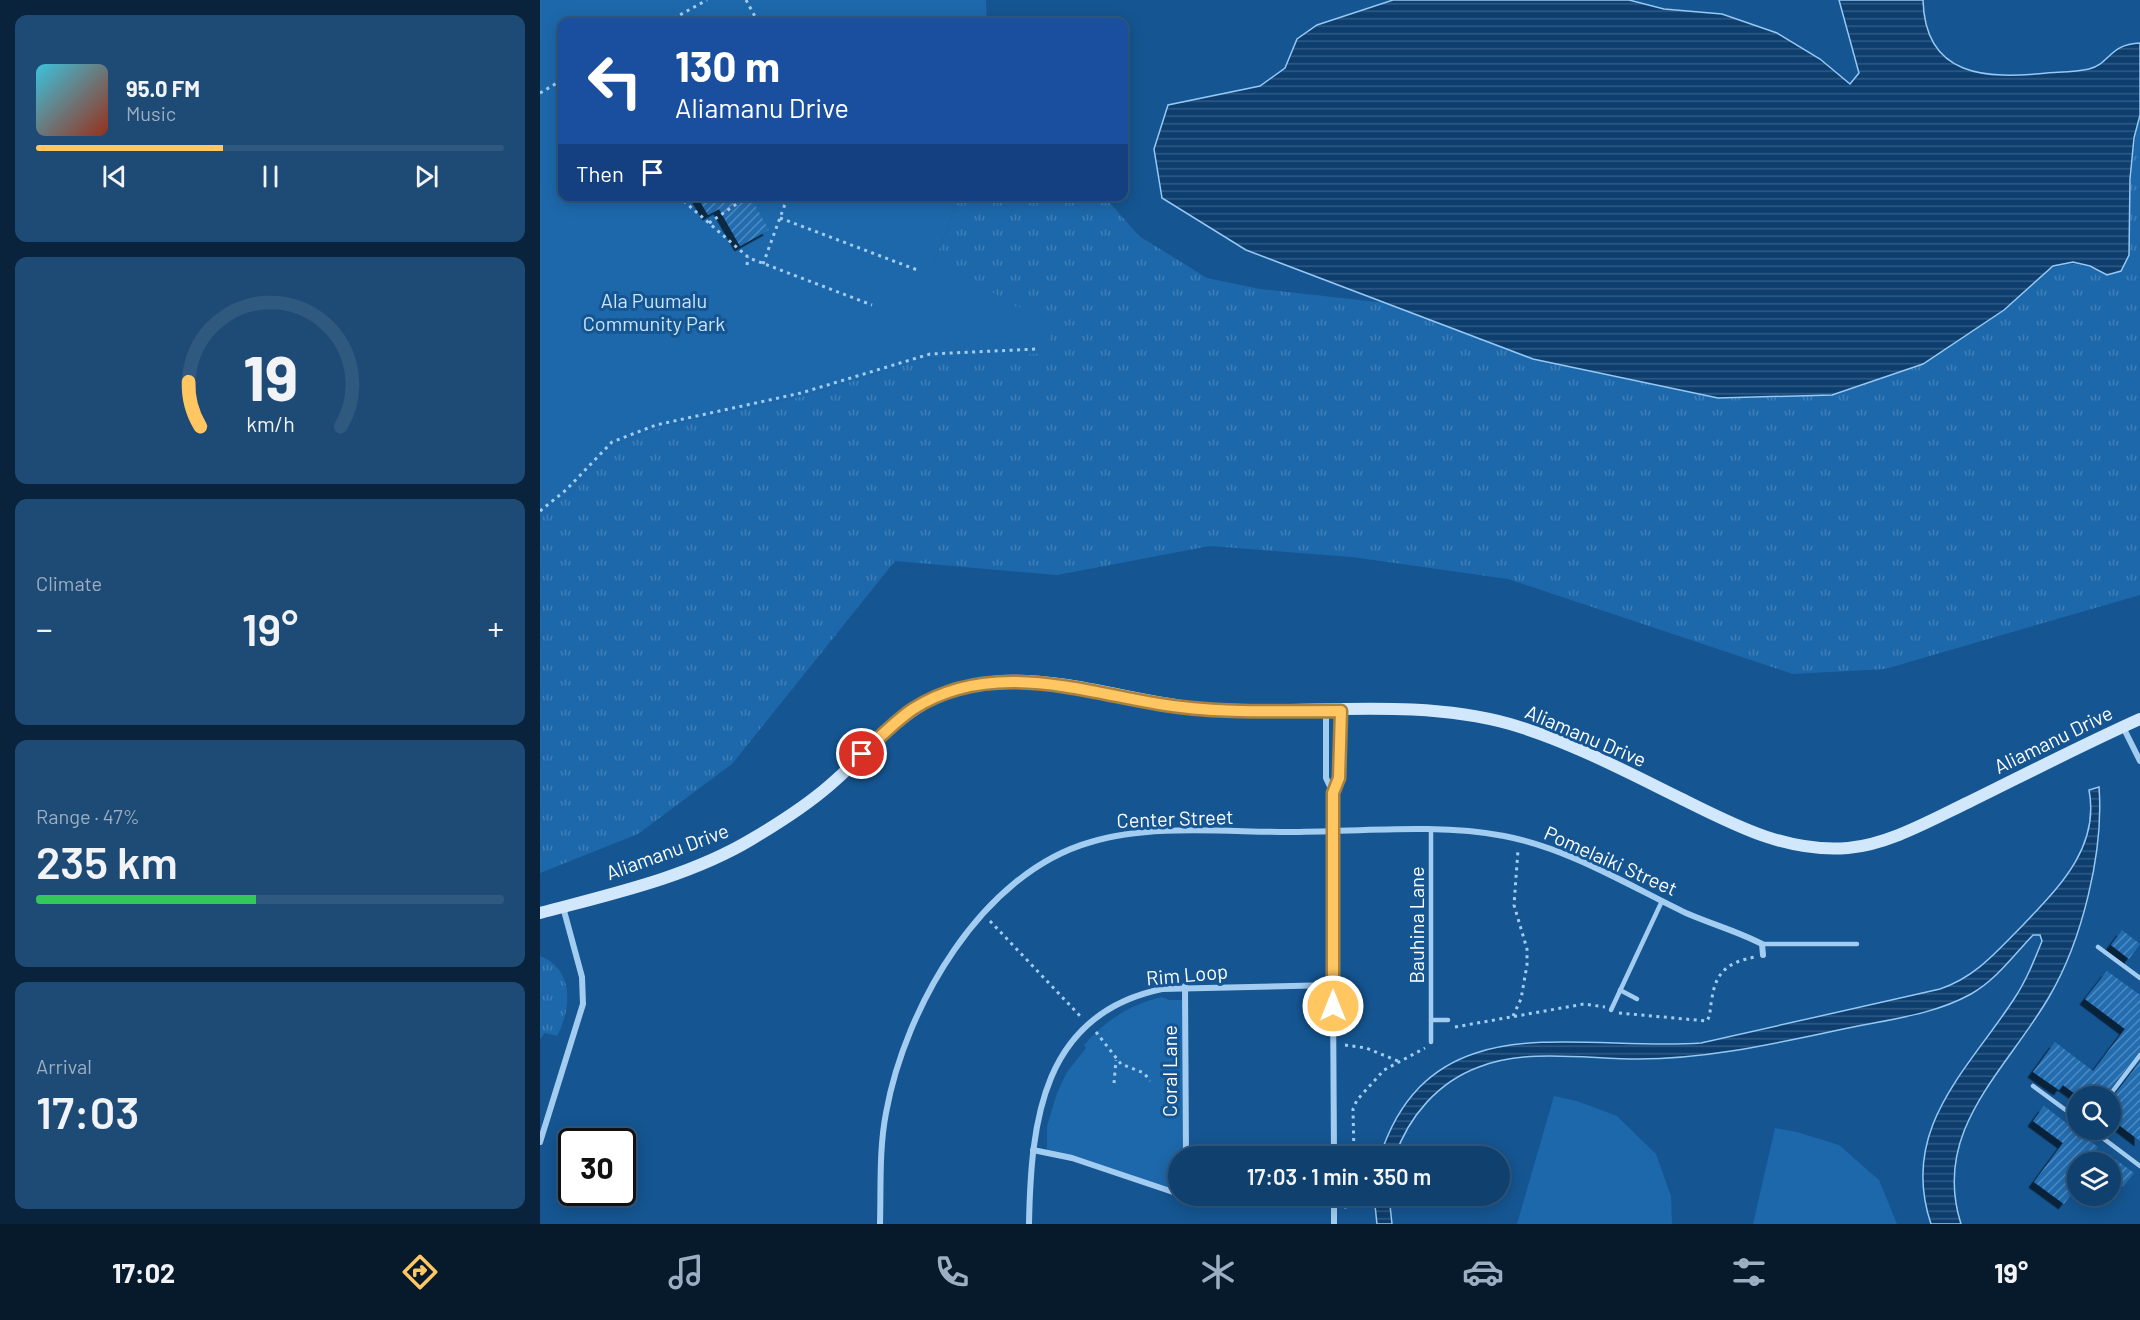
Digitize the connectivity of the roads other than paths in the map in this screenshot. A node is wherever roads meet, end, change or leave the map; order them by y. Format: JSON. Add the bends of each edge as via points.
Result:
{"nodes":[{"id":1,"x":1326,"y":711,"type":"junction"},
{"id":2,"x":1341,"y":711,"type":"junction"},
{"id":3,"x":2140,"y":719,"type":"edge"},
{"id":4,"x":2123,"y":726,"type":"junction"},
{"id":5,"x":2140,"y":761,"type":"edge"},
{"id":6,"x":1333,"y":793,"type":"junction"},
{"id":7,"x":1431,"y":831,"type":"junction"},
{"id":8,"x":1332,"y":832,"type":"junction"},
{"id":9,"x":1662,"y":901,"type":"junction"},
{"id":10,"x":563,"y":907,"type":"junction"},
{"id":11,"x":540,"y":913,"type":"edge"},
{"id":12,"x":1762,"y":944,"type":"junction"},
{"id":13,"x":1857,"y":944,"type":"dead end"},
{"id":14,"x":2098,"y":947,"type":"dead end"},
{"id":15,"x":1763,"y":955,"type":"road end"},
{"id":16,"x":2140,"y":978,"type":"edge"},
{"id":17,"x":1333,"y":985,"type":"junction"},
{"id":18,"x":1185,"y":986,"type":"junction"},
{"id":19,"x":1620,"y":990,"type":"junction"},
{"id":20,"x":1637,"y":999,"type":"dead end"},
{"id":21,"x":1611,"y":1010,"type":"road end"},
{"id":22,"x":1431,"y":1020,"type":"junction"},
{"id":23,"x":1448,"y":1020,"type":"dead end"},
{"id":24,"x":1431,"y":1042,"type":"road end"},
{"id":25,"x":2140,"y":1054,"type":"edge"},
{"id":26,"x":2033,"y":1086,"type":"dead end"},
{"id":27,"x":2116,"y":1086,"type":"edge"},
{"id":28,"x":2067,"y":1111,"type":"edge"},
{"id":29,"x":2105,"y":1140,"type":"edge"},
{"id":30,"x":540,"y":1142,"type":"edge"},
{"id":31,"x":1186,"y":1146,"type":"edge"},
{"id":32,"x":1334,"y":1146,"type":"edge"},
{"id":33,"x":1033,"y":1150,"type":"junction"},
{"id":34,"x":2140,"y":1166,"type":"edge"},
{"id":35,"x":1168,"y":1190,"type":"edge"},
{"id":36,"x":1334,"y":1206,"type":"edge"},
{"id":37,"x":880,"y":1224,"type":"edge"},
{"id":38,"x":1029,"y":1224,"type":"edge"},
{"id":39,"x":1334,"y":1224,"type":"edge"}],
"edges":[{"from":1,"to":2,"type":"street","name":"Aliamanu Drive"},
{"from":1,"to":6,"type":"street","via":[[1326,778]]},
{"from":1,"to":10,"type":"street","name":"Aliamanu Drive","via":[[1210,709],[1026,681],[968,686],[945,692],[911,710],[830,785],[747,842],[698,865]]},
{"from":2,"to":4,"type":"street","name":"Aliamanu Drive","via":[[1418,710],[1510,724],[1594,756],[1728,824],[1790,843],[1829,848],[1861,845],[1916,828]]},
{"from":2,"to":6,"type":"street","via":[[1339,778]]},
{"from":3,"to":4,"type":"street","name":"Aliamanu Drive"},
{"from":4,"to":5,"type":"street"},
{"from":6,"to":8,"type":"street"},
{"from":7,"to":8,"type":"street","name":"Pomelaiki Street"},
{"from":7,"to":9,"type":"street","name":"Pomelaiki Street","via":[[1484,833],[1538,844]]},
{"from":7,"to":22,"type":"lane","name":"Bauhina Lane"},
{"from":8,"to":17,"type":"street"},
{"from":8,"to":37,"type":"street","name":"Center Street","via":[[1112,836],[1060,853],[1013,884],[956,947],[927,994],[904,1043],[885,1117]]},
{"from":9,"to":12,"type":"street","name":"Pomelaiki Street"},
{"from":9,"to":19,"type":"lane"},
{"from":10,"to":11,"type":"street","name":"Aliamanu Drive"},
{"from":10,"to":30,"type":"street","via":[[582,977],[583,1004]]},
{"from":12,"to":13,"type":"lane","name":"Pomelaiki Street"},
{"from":12,"to":15,"type":"street"},
{"from":14,"to":16,"type":"lane"},
{"from":17,"to":18,"type":"street","name":"Rim Loop"},
{"from":17,"to":32,"type":"street"},
{"from":18,"to":31,"type":"street","name":"Coral Lane"},
{"from":18,"to":33,"type":"street","name":"Rim Loop","via":[[1110,1006],[1087,1024],[1069,1046],[1046,1090],[1035,1124]]},
{"from":19,"to":20,"type":"lane"},
{"from":19,"to":21,"type":"lane"},
{"from":22,"to":23,"type":"lane"},
{"from":22,"to":24,"type":"lane","name":"Bauhina Lane"},
{"from":25,"to":27,"type":"lane"},
{"from":26,"to":28,"type":"lane"},
{"from":29,"to":34,"type":"lane"},
{"from":33,"to":35,"type":"street","via":[[1061,1155]]},
{"from":33,"to":38,"type":"street","name":"Rim Loop"},
{"from":36,"to":39,"type":"street"}]}
